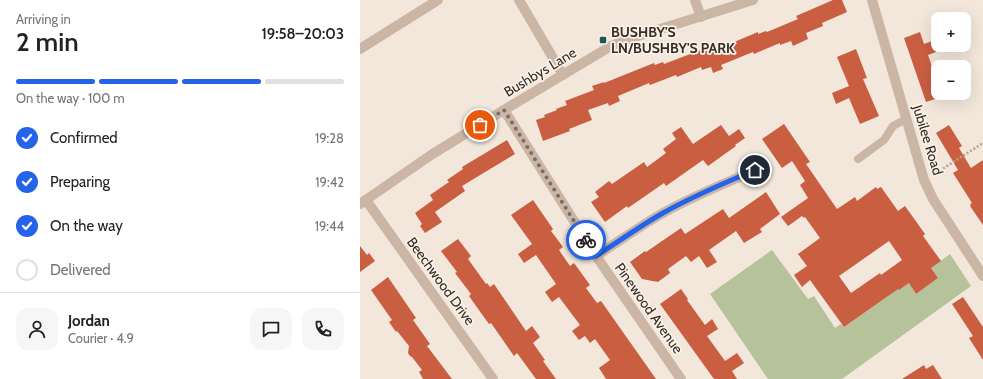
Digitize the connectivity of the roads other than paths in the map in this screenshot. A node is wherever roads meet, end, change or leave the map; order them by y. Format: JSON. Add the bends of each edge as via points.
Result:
{"nodes":[{"id":1,"x":438,"y":0,"type":"edge"},
{"id":2,"x":519,"y":0,"type":"edge"},
{"id":3,"x":695,"y":0,"type":"edge"},
{"id":4,"x":753,"y":0,"type":"edge"},
{"id":5,"x":872,"y":0,"type":"edge"},
{"id":6,"x":701,"y":17,"type":"junction"},
{"id":7,"x":360,"y":49,"type":"edge"},
{"id":8,"x":563,"y":75,"type":"junction"},
{"id":9,"x":504,"y":110,"type":"junction"},
{"id":10,"x":906,"y":119,"type":"junction"},
{"id":11,"x":858,"y":159,"type":"dead end"},
{"id":12,"x":755,"y":170,"type":"dead end"},
{"id":13,"x":363,"y":202,"type":"edge"},
{"id":14,"x":596,"y":256,"type":"junction"},
{"id":15,"x":983,"y":276,"type":"edge"},
{"id":16,"x":493,"y":379,"type":"edge"},
{"id":17,"x":681,"y":379,"type":"edge"}],
"edges":[{"from":1,"to":7,"type":"street"},
{"from":2,"to":8,"type":"street"},
{"from":3,"to":6,"type":"street"},
{"from":4,"to":6,"type":"street","name":"Bushbys Lane"},
{"from":5,"to":10,"type":"street","name":"Jubilee Road"},
{"from":6,"to":8,"type":"street","name":"Bushbys Lane","via":[[611,46]]},
{"from":8,"to":9,"type":"street","name":"Bushbys Lane"},
{"from":9,"to":13,"type":"street","name":"Bushbys Lane","via":[[431,155]]},
{"from":9,"to":14,"type":"street","name":"Pinewood Avenue"},
{"from":10,"to":11,"type":"lane","via":[[893,126],[884,140]]},
{"from":10,"to":15,"type":"street","name":"Jubilee Road","via":[[924,180],[933,199]]},
{"from":12,"to":14,"type":"street","via":[[664,212]]},
{"from":13,"to":16,"type":"street","name":"Beechwood Drive"},
{"from":14,"to":17,"type":"street","name":"Pinewood Avenue"}]}
